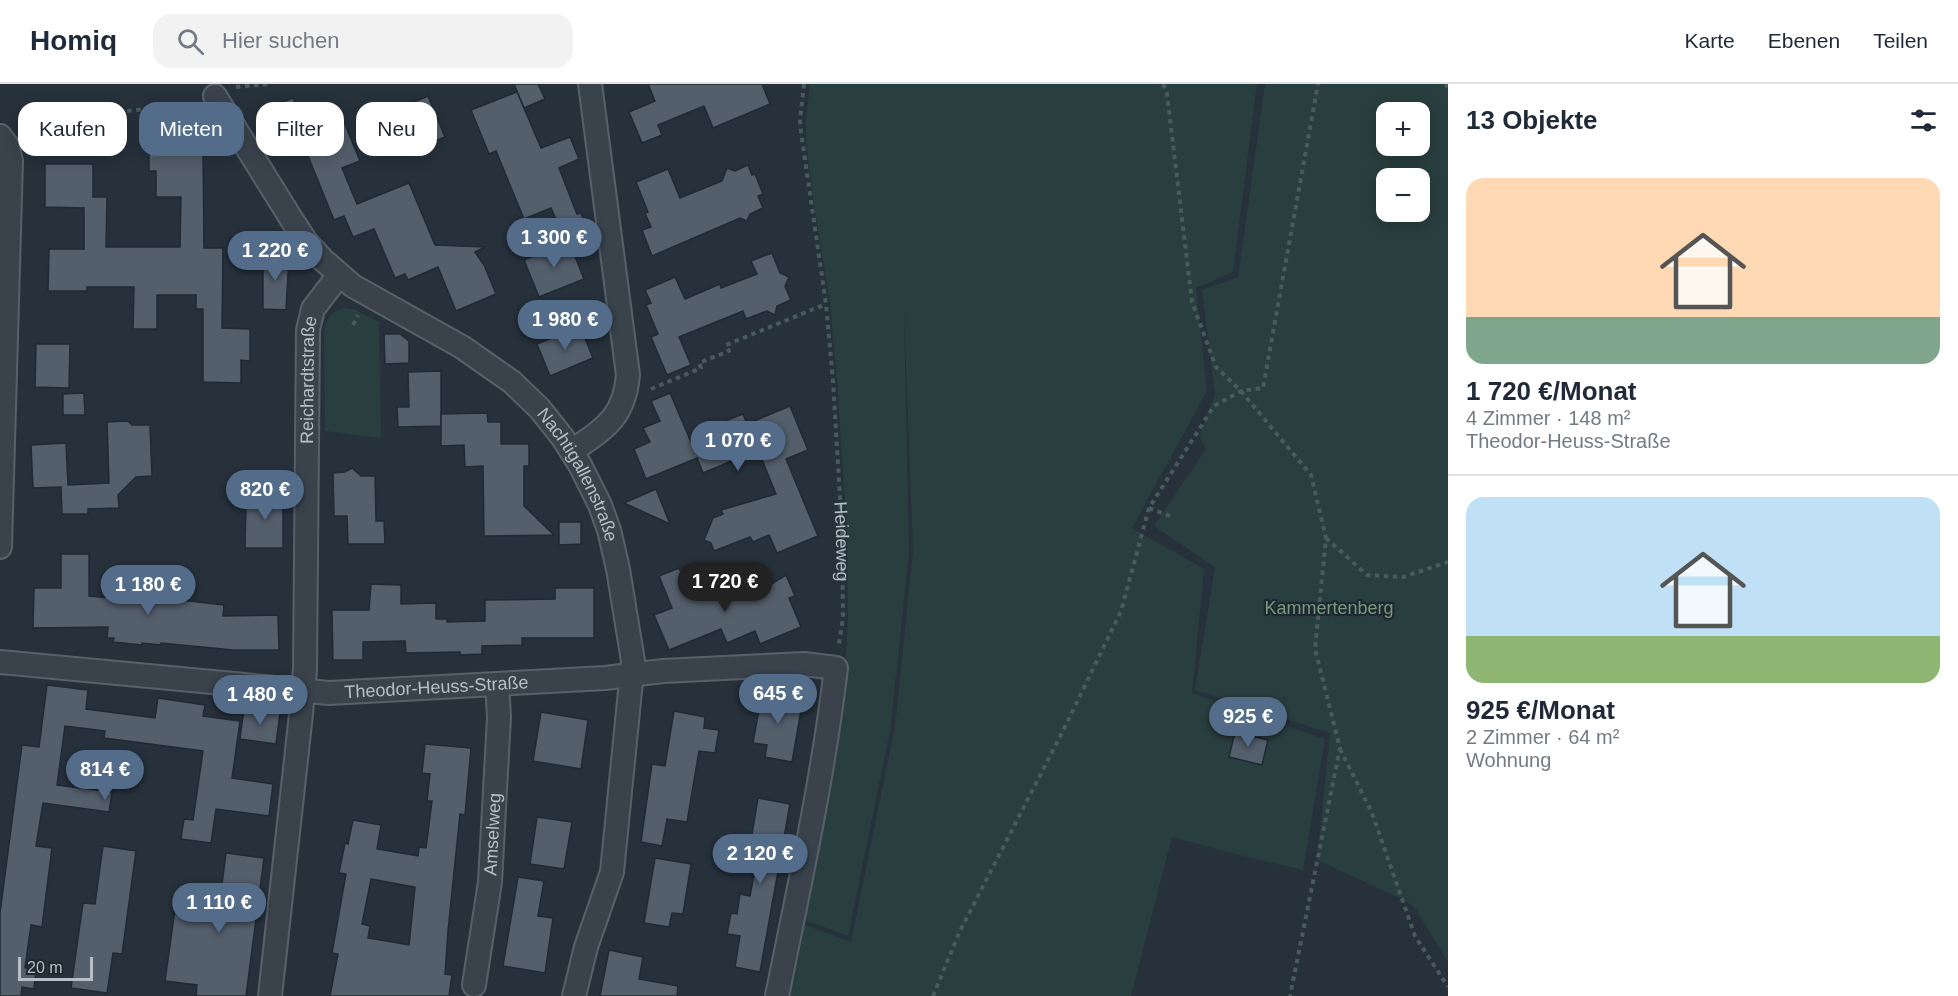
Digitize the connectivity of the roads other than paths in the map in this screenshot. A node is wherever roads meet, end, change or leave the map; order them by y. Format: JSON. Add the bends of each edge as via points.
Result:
{"nodes":[{"id":1,"x":590,"y":84,"type":"edge"},
{"id":2,"x":215,"y":96,"type":"road end"},
{"id":3,"x":1,"y":137,"type":"edge"},
{"id":4,"x":339,"y":275,"type":"junction"},
{"id":5,"x":572,"y":451,"type":"junction"},
{"id":6,"x":0,"y":547,"type":"edge"},
{"id":7,"x":0,"y":662,"type":"edge"},
{"id":8,"x":631,"y":675,"type":"junction"},
{"id":9,"x":497,"y":684,"type":"junction"},
{"id":10,"x":303,"y":692,"type":"junction"},
{"id":11,"x":474,"y":985,"type":"dead end"},
{"id":12,"x":270,"y":996,"type":"edge"},
{"id":13,"x":574,"y":996,"type":"edge"},
{"id":14,"x":777,"y":996,"type":"edge"}],
"edges":[{"from":1,"to":5,"type":"street","via":[[628,375],[627,391],[612,421]]},
{"from":2,"to":4,"type":"street","name":"Nachtigallenstraße","via":[[307,243]]},
{"from":3,"to":6,"type":"street","via":[[8,145],[11,162]]},
{"from":4,"to":5,"type":"street","name":"Nachtigallenstraße","via":[[496,369],[540,409]]},
{"from":4,"to":10,"type":"street","name":"Reichardtstraße","via":[[313,309],[308,330]]},
{"from":5,"to":8,"type":"street","name":"Nachtigallenstraße","via":[[609,530],[633,661]]},
{"from":7,"to":10,"type":"street","name":"Theodor-Heuss-Straße"},
{"from":8,"to":9,"type":"street","name":"Theodor-Heuss-Straße"},
{"from":8,"to":13,"type":"street","name":"Nachtigallenstraße","via":[[612,872]]},
{"from":8,"to":14,"type":"street","name":"Theodor-Heuss-Straße","via":[[804,664],[836,668],[806,855]]},
{"from":9,"to":10,"type":"street","name":"Theodor-Heuss-Straße"},
{"from":9,"to":11,"type":"street","name":"Amselweg","via":[[499,717],[490,882]]},
{"from":10,"to":12,"type":"street","name":"Reichardtstraße"}]}
